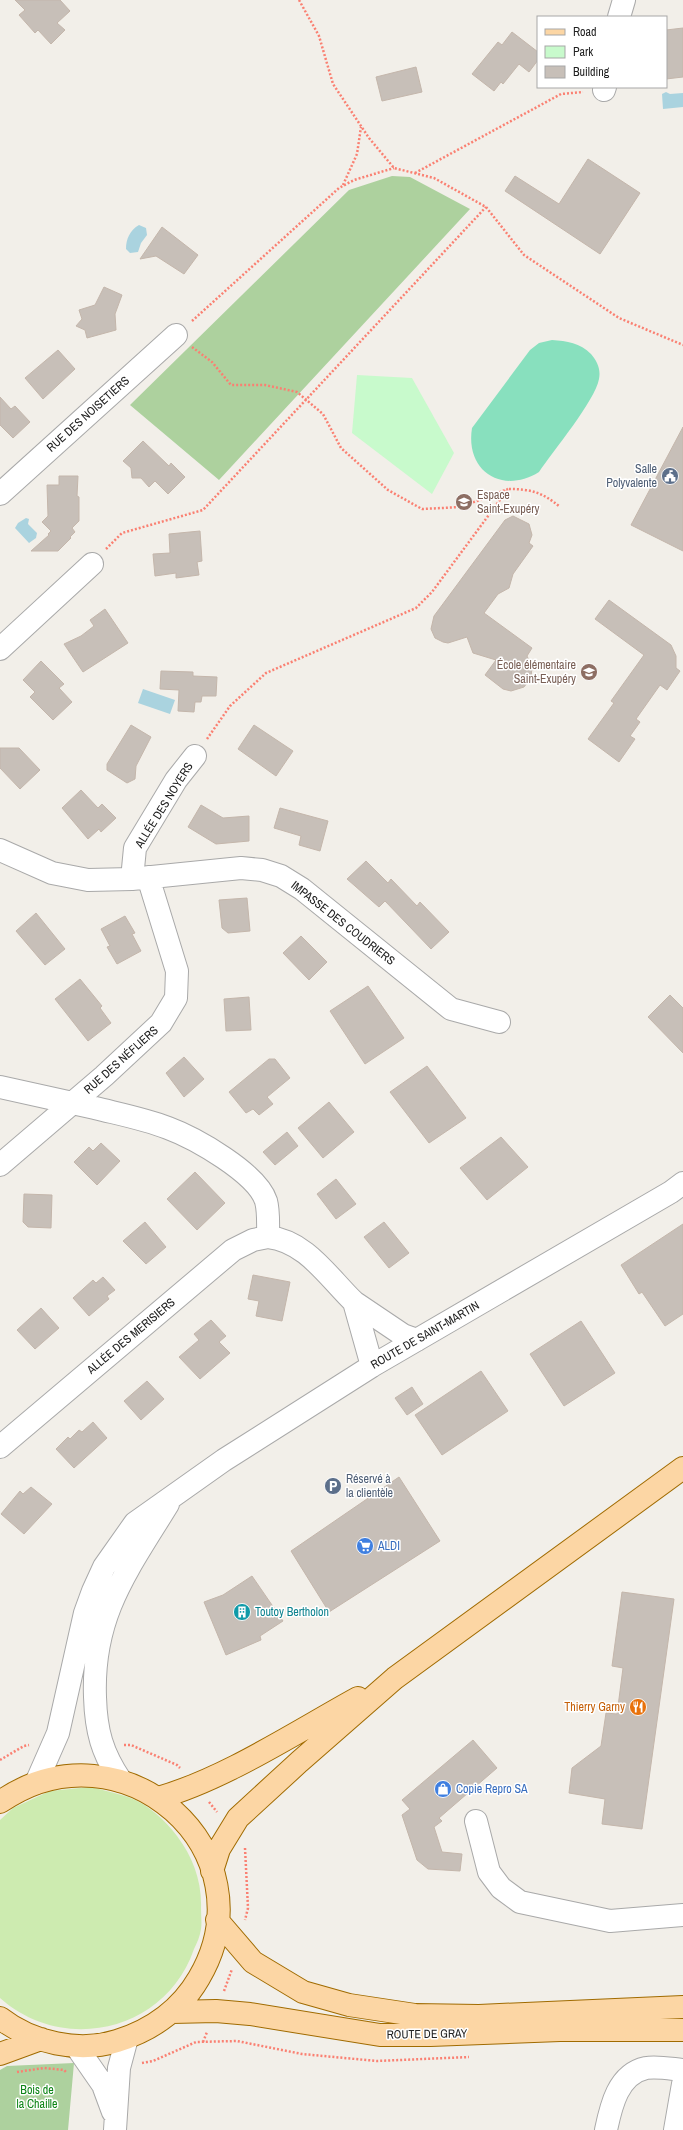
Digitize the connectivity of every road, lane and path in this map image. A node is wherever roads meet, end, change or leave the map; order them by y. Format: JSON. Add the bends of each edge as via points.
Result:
{"nodes":[{"id":1,"x":299,"y":0,"type":"edge"},
{"id":2,"x":624,"y":0,"type":"edge"},
{"id":3,"x":619,"y":16,"type":"edge"},
{"id":4,"x":604,"y":89,"type":"edge"},
{"id":5,"x":361,"y":127,"type":"junction"},
{"id":6,"x":394,"y":168,"type":"junction"},
{"id":7,"x":415,"y":174,"type":"junction"},
{"id":8,"x":343,"y":186,"type":"junction"},
{"id":9,"x":486,"y":207,"type":"junction"},
{"id":10,"x":176,"y":335,"type":"junction"},
{"id":11,"x":683,"y":344,"type":"edge"},
{"id":12,"x":306,"y":400,"type":"junction"},
{"id":13,"x":508,"y":488,"type":"junction"},
{"id":14,"x":0,"y":494,"type":"edge"},
{"id":15,"x":560,"y":507,"type":"dead end"},
{"id":16,"x":92,"y":564,"type":"joint"},
{"id":17,"x":0,"y":649,"type":"edge"},
{"id":18,"x":195,"y":756,"type":"joint"},
{"id":19,"x":0,"y":850,"type":"edge"},
{"id":20,"x":140,"y":878,"type":"junction"},
{"id":21,"x":499,"y":1022,"type":"dead end"},
{"id":22,"x":0,"y":1087,"type":"edge"},
{"id":23,"x":72,"y":1103,"type":"junction"},
{"id":24,"x":0,"y":1165,"type":"edge"},
{"id":25,"x":683,"y":1183,"type":"edge"},
{"id":26,"x":268,"y":1237,"type":"junction"},
{"id":27,"x":354,"y":1302,"type":"junction"},
{"id":28,"x":417,"y":1340,"type":"junction"},
{"id":29,"x":372,"y":1366,"type":"junction"},
{"id":30,"x":0,"y":1447,"type":"edge"},
{"id":31,"x":683,"y":1468,"type":"edge"},
{"id":32,"x":173,"y":1496,"type":"junction"},
{"id":33,"x":396,"y":1678,"type":"junction"},
{"id":34,"x":121,"y":1780,"type":"junction"},
{"id":35,"x":36,"y":1783,"type":"junction"},
{"id":36,"x":158,"y":1798,"type":"junction"},
{"id":37,"x":0,"y":1802,"type":"edge"},
{"id":38,"x":476,"y":1821,"type":"dead end"},
{"id":39,"x":212,"y":1871,"type":"junction"},
{"id":40,"x":683,"y":1915,"type":"edge"},
{"id":41,"x":217,"y":1920,"type":"junction"},
{"id":42,"x":683,"y":2007,"type":"edge"},
{"id":43,"x":172,"y":2012,"type":"junction"},
{"id":44,"x":0,"y":2018,"type":"edge"},
{"id":45,"x":683,"y":2030,"type":"edge"},
{"id":46,"x":127,"y":2038,"type":"junction"},
{"id":47,"x":41,"y":2040,"type":"junction"},
{"id":48,"x":76,"y":2046,"type":"junction"},
{"id":49,"x":0,"y":2054,"type":"edge"},
{"id":50,"x":683,"y":2070,"type":"edge"},
{"id":51,"x":15,"y":2072,"type":"dead end"},
{"id":52,"x":96,"y":2074,"type":"junction"},
{"id":53,"x":683,"y":2084,"type":"edge"},
{"id":54,"x":116,"y":2125,"type":"edge"},
{"id":55,"x":606,"y":2130,"type":"edge"},
{"id":56,"x":675,"y":2130,"type":"edge"}],
"edges":[{"from":1,"to":5,"type":"path","via":[[319,36],[332,84]]},
{"from":2,"to":3,"type":"street"},
{"from":4,"to":7,"type":"path","via":[[561,94]]},
{"from":5,"to":6,"type":"path"},
{"from":5,"to":8,"type":"path","via":[[357,154]]},
{"from":6,"to":7,"type":"path"},
{"from":6,"to":8,"type":"path"},
{"from":7,"to":9,"type":"path","via":[[434,178]]},
{"from":8,"to":10,"type":"path"},
{"from":9,"to":11,"type":"path","via":[[524,255],[619,318]]},
{"from":9,"to":12,"type":"path"},
{"from":10,"to":12,"type":"path","via":[[212,362],[231,385],[264,385],[297,392]]},
{"from":10,"to":14,"type":"street","name":"RUE DES NOISETIERS"},
{"from":12,"to":13,"type":"path","via":[[323,414],[341,448],[388,490],[422,509],[461,506]]},
{"from":12,"to":16,"type":"path","via":[[203,510],[122,533]]},
{"from":13,"to":15,"type":"path","via":[[531,489]]},
{"from":13,"to":18,"type":"path","via":[[432,592],[416,608],[266,673],[230,706]]},
{"from":16,"to":17,"type":"street"},
{"from":18,"to":20,"type":"street","name":"ALLÉE DES NOYERS","via":[[176,780],[135,848]]},
{"from":19,"to":20,"type":"street","name":"IMPASSE DES COUDRIERS","via":[[52,873],[88,880]]},
{"from":20,"to":21,"type":"street","name":"IMPASSE DES COUDRIERS","via":[[241,868],[262,870],[281,876],[302,889],[452,1010]]},
{"from":20,"to":23,"type":"street","name":"RUE DES NÉFLIERS","via":[[177,971],[176,998],[161,1023]]},
{"from":22,"to":23,"type":"street"},
{"from":23,"to":24,"type":"street","name":"RUE DES NÉFLIERS"},
{"from":23,"to":26,"type":"street","via":[[169,1128],[234,1165],[249,1176],[266,1200],[269,1217]]},
{"from":25,"to":28,"type":"street","name":"ROUTE DE SAINT-MARTIN"},
{"from":26,"to":27,"type":"street","via":[[280,1238],[305,1251]]},
{"from":26,"to":30,"type":"street","name":"ALLÉE DES MERISIERS","via":[[253,1240],[233,1250]]},
{"from":27,"to":28,"type":"street","via":[[403,1335]]},
{"from":27,"to":29,"type":"street"},
{"from":28,"to":29,"type":"street","name":"ROUTE DE SAINT-MARTIN"},
{"from":29,"to":32,"type":"street","name":"ROUTE DE SAINT-MARTIN","via":[[224,1460]]},
{"from":31,"to":33,"type":"main road"},
{"from":32,"to":34,"type":"street","via":[[115,1593],[104,1622],[96,1655],[95,1715],[99,1737],[103,1750]]},
{"from":32,"to":35,"type":"street","name":"ROUTE DE SAINT-MARTIN","via":[[135,1523],[104,1567],[85,1613],[58,1733]]},
{"from":33,"to":36,"type":"main road","via":[[224,1771],[176,1793]]},
{"from":33,"to":39,"type":"main road","via":[[238,1818],[219,1849]]},
{"from":34,"to":35,"type":"main road","via":[[84,1775],[60,1776]]},
{"from":34,"to":36,"type":"main road"},
{"from":35,"to":37,"type":"main road","via":[[22,1788]]},
{"from":36,"to":39,"type":"main road","via":[[191,1830]]},
{"from":38,"to":40,"type":"street","via":[[489,1872],[501,1888],[520,1902],[610,1921]]},
{"from":39,"to":41,"type":"main road","via":[[217,1895]]},
{"from":41,"to":42,"type":"main road","name":"ROUTE DE GRAY","via":[[253,1962],[303,1992],[349,2005],[415,2015],[478,2016]]},
{"from":41,"to":43,"type":"main road","via":[[212,1948],[204,1970]]},
{"from":43,"to":45,"type":"main road","name":"ROUTE DE GRAY","via":[[216,2011],[250,2014],[380,2035],[560,2030]]},
{"from":43,"to":46,"type":"main road"},
{"from":44,"to":47,"type":"main road"},
{"from":46,"to":48,"type":"main road","via":[[110,2043]]},
{"from":46,"to":54,"type":"street","via":[[119,2068]]},
{"from":47,"to":48,"type":"main road"},
{"from":47,"to":49,"type":"main road"},
{"from":48,"to":52,"type":"street"},
{"from":50,"to":55,"type":"street","via":[[646,2068],[628,2076],[616,2094]]},
{"from":51,"to":52,"type":"path","via":[[44,2068],[64,2070],[72,2080]]},
{"from":52,"to":54,"type":"street","via":[[103,2085]]},
{"from":53,"to":56,"type":"street"}]}
